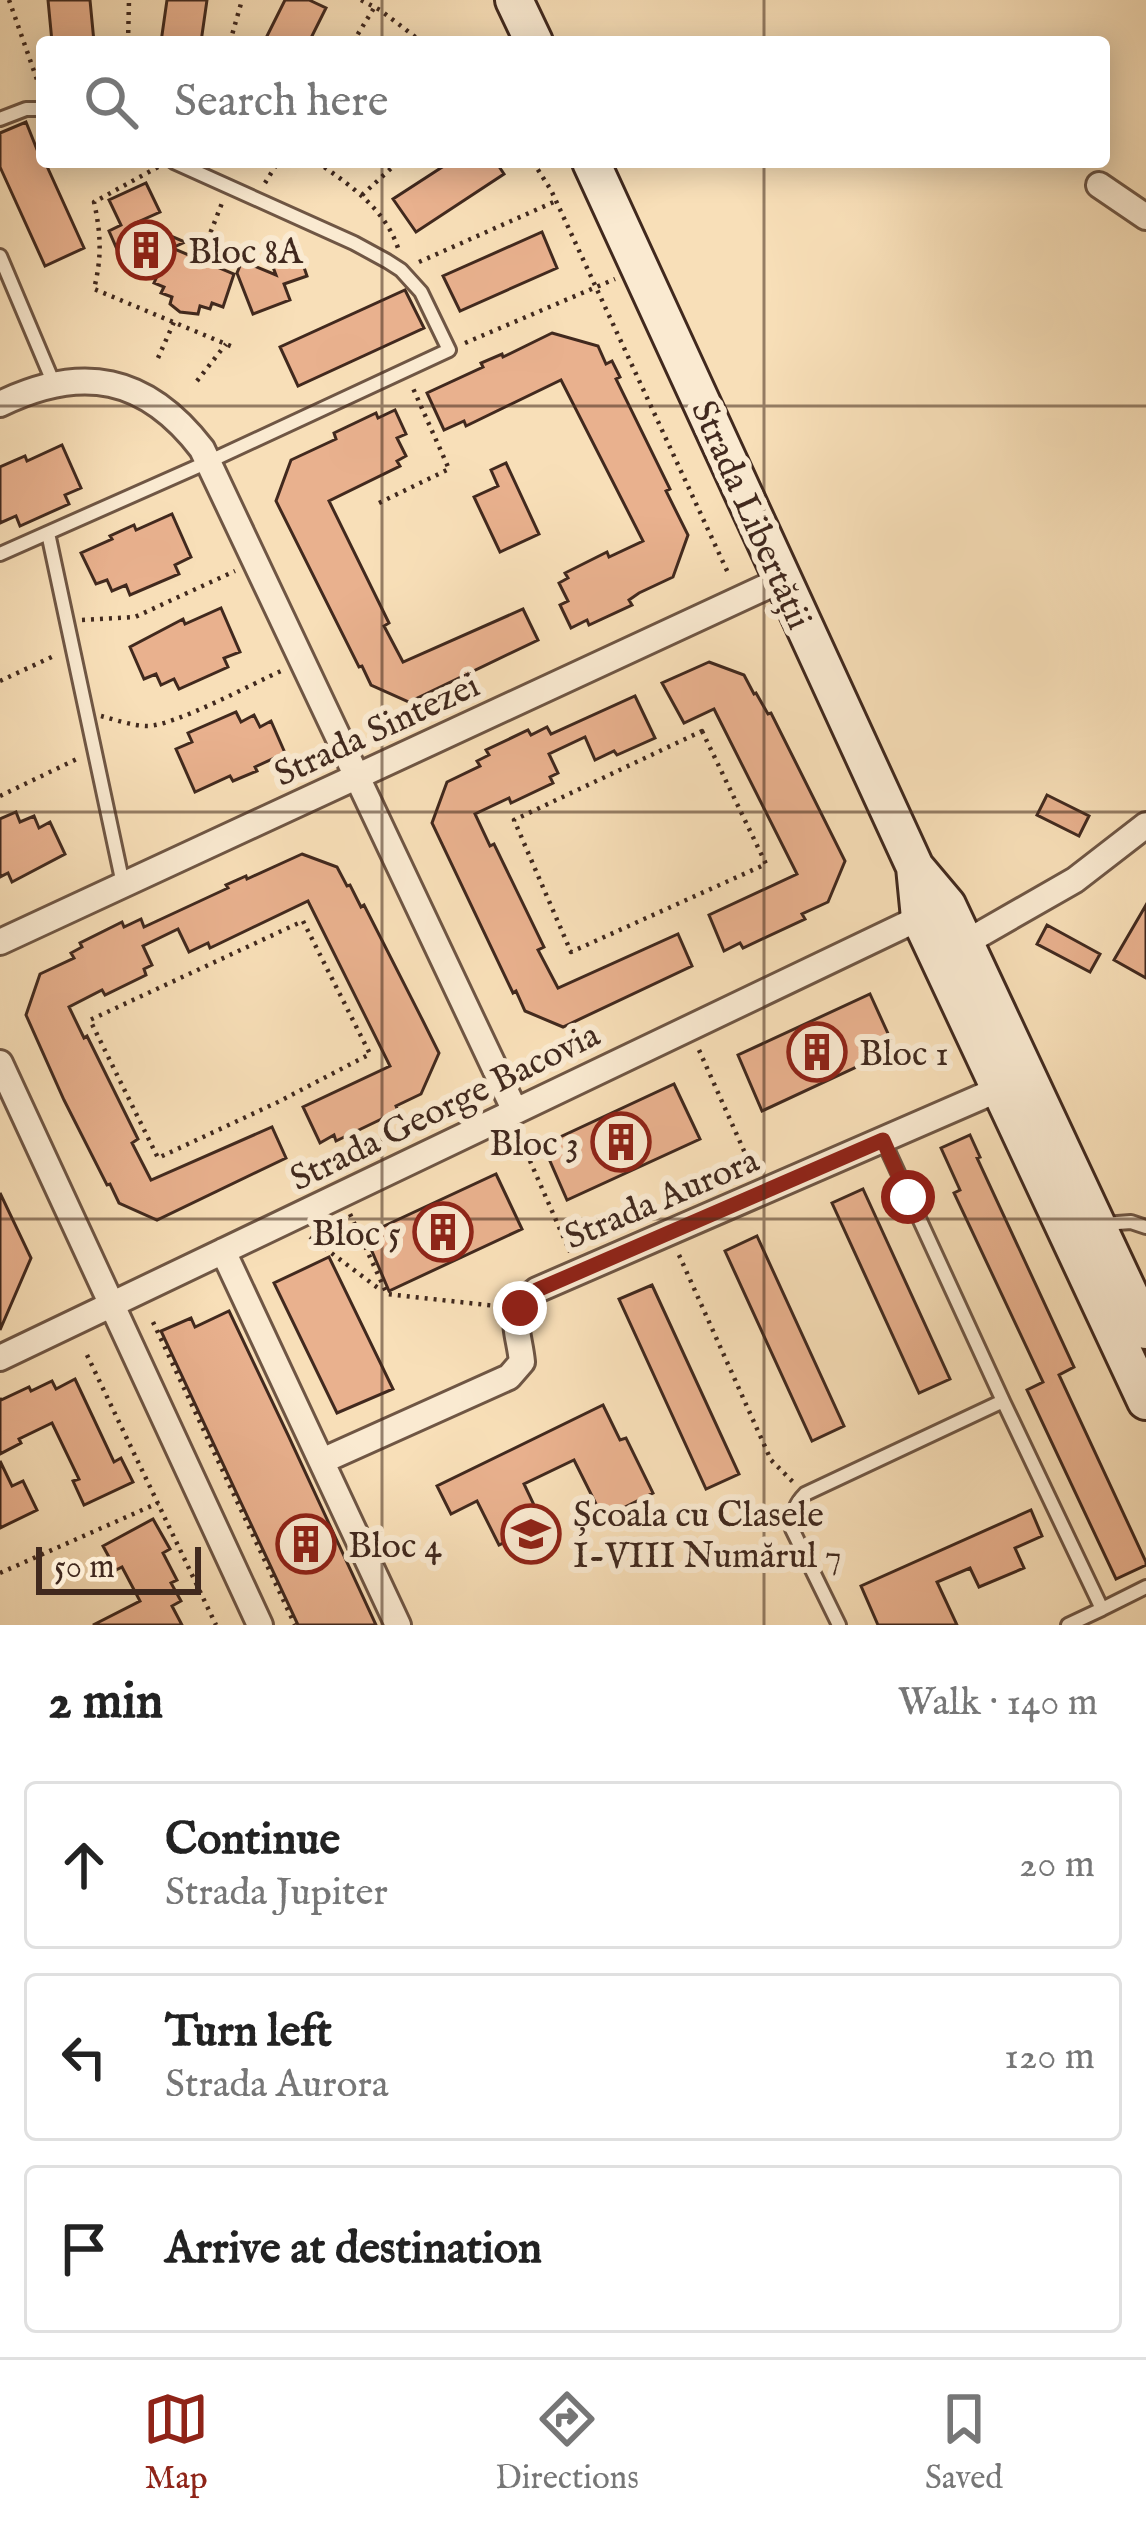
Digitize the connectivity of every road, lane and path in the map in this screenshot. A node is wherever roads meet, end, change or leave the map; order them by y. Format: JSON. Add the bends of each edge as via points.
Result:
{"nodes":[{"id":1,"x":9,"y":0,"type":"edge"},
{"id":2,"x":129,"y":0,"type":"edge"},
{"id":3,"x":242,"y":0,"type":"edge"},
{"id":4,"x":361,"y":0,"type":"edge"},
{"id":5,"x":514,"y":0,"type":"edge"},
{"id":6,"x":374,"y":8,"type":"junction"},
{"id":7,"x":128,"y":36,"type":"edge"},
{"id":8,"x":232,"y":36,"type":"edge"},
{"id":9,"x":357,"y":36,"type":"edge"},
{"id":10,"x":414,"y":36,"type":"edge"},
{"id":11,"x":531,"y":36,"type":"edge"},
{"id":12,"x":36,"y":77,"type":"edge"},
{"id":13,"x":36,"y":109,"type":"edge"},
{"id":14,"x":0,"y":119,"type":"edge"},
{"id":15,"x":159,"y":168,"type":"edge"},
{"id":16,"x":185,"y":168,"type":"edge"},
{"id":17,"x":274,"y":168,"type":"edge"},
{"id":18,"x":325,"y":168,"type":"edge"},
{"id":19,"x":391,"y":168,"type":"edge"},
{"id":20,"x":537,"y":168,"type":"edge"},
{"id":21,"x":594,"y":168,"type":"edge"},
{"id":22,"x":1099,"y":185,"type":"dead end"},
{"id":23,"x":228,"y":187,"type":"junction"},
{"id":24,"x":361,"y":196,"type":"junction"},
{"id":25,"x":255,"y":199,"type":"junction"},
{"id":26,"x":556,"y":201,"type":"junction"},
{"id":27,"x":1146,"y":217,"type":"edge"},
{"id":28,"x":204,"y":249,"type":"dead end"},
{"id":29,"x":0,"y":256,"type":"edge"},
{"id":30,"x":641,"y":268,"type":"junction"},
{"id":31,"x":401,"y":270,"type":"junction"},
{"id":32,"x":596,"y":287,"type":"junction"},
{"id":33,"x":174,"y":322,"type":"junction"},
{"id":34,"x":449,"y":350,"type":"junction"},
{"id":35,"x":158,"y":358,"type":"dead end"},
{"id":36,"x":405,"y":370,"type":"junction"},
{"id":37,"x":197,"y":381,"type":"dead end"},
{"id":38,"x":54,"y":384,"type":"junction"},
{"id":39,"x":0,"y":404,"type":"edge"},
{"id":40,"x":210,"y":461,"type":"junction"},
{"id":41,"x":379,"y":502,"type":"dead end"},
{"id":42,"x":48,"y":533,"type":"junction"},
{"id":43,"x":0,"y":554,"type":"edge"},
{"id":44,"x":256,"y":561,"type":"junction"},
{"id":45,"x":728,"y":575,"type":"dead end"},
{"id":46,"x":783,"y":579,"type":"junction"},
{"id":47,"x":67,"y":621,"type":"junction"},
{"id":48,"x":73,"y":648,"type":"junction"},
{"id":49,"x":303,"y":661,"type":"junction"},
{"id":50,"x":0,"y":681,"type":"edge"},
{"id":51,"x":86,"y":713,"type":"junction"},
{"id":52,"x":94,"y":751,"type":"junction"},
{"id":53,"x":357,"y":777,"type":"junction"},
{"id":54,"x":0,"y":796,"type":"edge"},
{"id":55,"x":1146,"y":825,"type":"edge"},
{"id":56,"x":123,"y":885,"type":"junction"},
{"id":57,"x":688,"y":900,"type":"joint"},
{"id":58,"x":933,"y":911,"type":"junction"},
{"id":59,"x":0,"y":942,"type":"edge"},
{"id":60,"x":965,"y":943,"type":"junction"},
{"id":61,"x":689,"y":1028,"type":"junction"},
{"id":62,"x":0,"y":1063,"type":"edge"},
{"id":63,"x":1014,"y":1082,"type":"junction"},
{"id":64,"x":278,"y":1102,"type":"joint"},
{"id":65,"x":512,"y":1113,"type":"junction"},
{"id":66,"x":883,"y":1140,"type":"junction"},
{"id":67,"x":762,"y":1192,"type":"junction"},
{"id":68,"x":341,"y":1194,"type":"junction"},
{"id":69,"x":288,"y":1220,"type":"junction"},
{"id":70,"x":1097,"y":1225,"type":"junction"},
{"id":71,"x":1146,"y":1227,"type":"edge"},
{"id":72,"x":670,"y":1233,"type":"junction"},
{"id":73,"x":224,"y":1251,"type":"junction"},
{"id":74,"x":579,"y":1272,"type":"junction"},
{"id":75,"x":387,"y":1294,"type":"junction"},
{"id":76,"x":112,"y":1304,"type":"junction"},
{"id":77,"x":520,"y":1308,"type":"junction"},
{"id":78,"x":153,"y":1322,"type":"dead end"},
{"id":79,"x":1139,"y":1345,"type":"edge"},
{"id":80,"x":87,"y":1355,"type":"dead end"},
{"id":81,"x":0,"y":1358,"type":"edge"},
{"id":82,"x":1003,"y":1401,"type":"junction"},
{"id":83,"x":1146,"y":1401,"type":"edge"},
{"id":84,"x":322,"y":1461,"type":"junction"},
{"id":85,"x":805,"y":1494,"type":"junction"},
{"id":86,"x":158,"y":1503,"type":"junction"},
{"id":87,"x":0,"y":1573,"type":"edge"},
{"id":88,"x":1146,"y":1587,"type":"edge"},
{"id":89,"x":1102,"y":1609,"type":"junction"},
{"id":90,"x":216,"y":1625,"type":"edge"},
{"id":91,"x":260,"y":1625,"type":"edge"},
{"id":92,"x":295,"y":1625,"type":"edge"},
{"id":93,"x":398,"y":1625,"type":"edge"},
{"id":94,"x":839,"y":1625,"type":"edge"},
{"id":95,"x":1068,"y":1625,"type":"edge"}],
"edges":[{"from":1,"to":12,"type":"path"},
{"from":2,"to":7,"type":"path"},
{"from":3,"to":8,"type":"path"},
{"from":4,"to":6,"type":"path"},
{"from":5,"to":11,"type":"main road"},
{"from":6,"to":9,"type":"path"},
{"from":6,"to":10,"type":"path"},
{"from":13,"to":14,"type":"lane"},
{"from":15,"to":33,"type":"path","via":[[94,202],[102,238],[94,289]]},
{"from":16,"to":23,"type":"lane"},
{"from":17,"to":25,"type":"path"},
{"from":18,"to":24,"type":"path"},
{"from":19,"to":24,"type":"path"},
{"from":20,"to":26,"type":"path"},
{"from":21,"to":30,"type":"main road","name":"Strada Libertății"},
{"from":22,"to":27,"type":"street"},
{"from":23,"to":25,"type":"lane"},
{"from":23,"to":28,"type":"path"},
{"from":24,"to":31,"type":"path","via":[[388,224]]},
{"from":25,"to":31,"type":"lane"},
{"from":26,"to":31,"type":"path"},
{"from":26,"to":32,"type":"path"},
{"from":29,"to":38,"type":"lane"},
{"from":30,"to":32,"type":"path"},
{"from":30,"to":46,"type":"main road","name":"Strada Libertății"},
{"from":31,"to":34,"type":"lane","via":[[430,306]]},
{"from":32,"to":34,"type":"path"},
{"from":32,"to":45,"type":"path"},
{"from":33,"to":35,"type":"path"},
{"from":33,"to":37,"type":"path","via":[[230,345]]},
{"from":34,"to":36,"type":"lane"},
{"from":36,"to":40,"type":"lane"},
{"from":36,"to":41,"type":"path","via":[[449,469]]},
{"from":38,"to":39,"type":"street"},
{"from":38,"to":40,"type":"street","via":[[108,382],[154,401]]},
{"from":40,"to":42,"type":"lane"},
{"from":40,"to":44,"type":"street"},
{"from":42,"to":43,"type":"lane"},
{"from":42,"to":47,"type":"lane"},
{"from":44,"to":47,"type":"path","via":[[135,616]]},
{"from":44,"to":49,"type":"street"},
{"from":46,"to":53,"type":"street","name":"Strada Sintezei"},
{"from":46,"to":58,"type":"main road","name":"Strada Libertății"},
{"from":47,"to":48,"type":"lane"},
{"from":48,"to":50,"type":"path"},
{"from":48,"to":51,"type":"lane"},
{"from":49,"to":51,"type":"path","via":[[155,725]]},
{"from":49,"to":53,"type":"street"},
{"from":51,"to":52,"type":"lane"},
{"from":52,"to":54,"type":"path"},
{"from":52,"to":56,"type":"lane"},
{"from":53,"to":56,"type":"street","name":"Strada Sintezei"},
{"from":53,"to":65,"type":"street"},
{"from":55,"to":60,"type":"street","via":[[1075,880]]},
{"from":56,"to":59,"type":"street","name":"Strada Sintezei"},
{"from":57,"to":57,"type":"path","via":[[766,864],[702,731],[514,820],[571,952]]},
{"from":58,"to":60,"type":"main road","name":"Strada Libertății"},
{"from":58,"to":61,"type":"street","name":"Strada George Bacovia"},
{"from":58,"to":63,"type":"main road","name":"Strada Libertății"},
{"from":60,"to":63,"type":"main road","name":"Strada Libertății"},
{"from":61,"to":65,"type":"street","name":"Strada George Bacovia"},
{"from":61,"to":67,"type":"path"},
{"from":62,"to":76,"type":"street"},
{"from":63,"to":66,"type":"street","name":"Strada Aurora"},
{"from":63,"to":70,"type":"main road","name":"Strada Libertății"},
{"from":63,"to":79,"type":"main road","name":"Strada Libertății"},
{"from":64,"to":64,"type":"path","via":[[158,1158],[90,1020],[303,921],[370,1054]]},
{"from":65,"to":68,"type":"street","name":"Strada George Bacovia"},
{"from":65,"to":74,"type":"path"},
{"from":66,"to":67,"type":"street","name":"Strada Aurora"},
{"from":66,"to":82,"type":"lane"},
{"from":67,"to":72,"type":"street","name":"Strada Aurora"},
{"from":68,"to":69,"type":"street","name":"Strada George Bacovia"},
{"from":68,"to":75,"type":"path"},
{"from":69,"to":73,"type":"street","name":"Strada George Bacovia"},
{"from":69,"to":75,"type":"path"},
{"from":70,"to":71,"type":"lane"},
{"from":70,"to":79,"type":"main road","name":"Strada Libertății"},
{"from":72,"to":74,"type":"street","name":"Strada Aurora"},
{"from":72,"to":85,"type":"path","via":[[771,1460]]},
{"from":73,"to":76,"type":"street","name":"Strada George Bacovia"},
{"from":73,"to":84,"type":"street"},
{"from":74,"to":77,"type":"street","name":"Strada Aurora","via":[[537,1290]]},
{"from":75,"to":77,"type":"path"},
{"from":76,"to":81,"type":"street","name":"Strada George Bacovia"},
{"from":76,"to":91,"type":"street"},
{"from":77,"to":84,"type":"street","via":[[522,1362],[509,1377]]},
{"from":78,"to":92,"type":"path"},
{"from":79,"to":83,"type":"main road","name":"Strada Libertății"},
{"from":80,"to":86,"type":"path"},
{"from":82,"to":85,"type":"lane"},
{"from":82,"to":89,"type":"lane"},
{"from":84,"to":93,"type":"street"},
{"from":85,"to":94,"type":"lane","via":[[792,1528]]},
{"from":86,"to":87,"type":"path"},
{"from":86,"to":90,"type":"path"},
{"from":88,"to":89,"type":"lane"},
{"from":89,"to":95,"type":"lane"}]}
